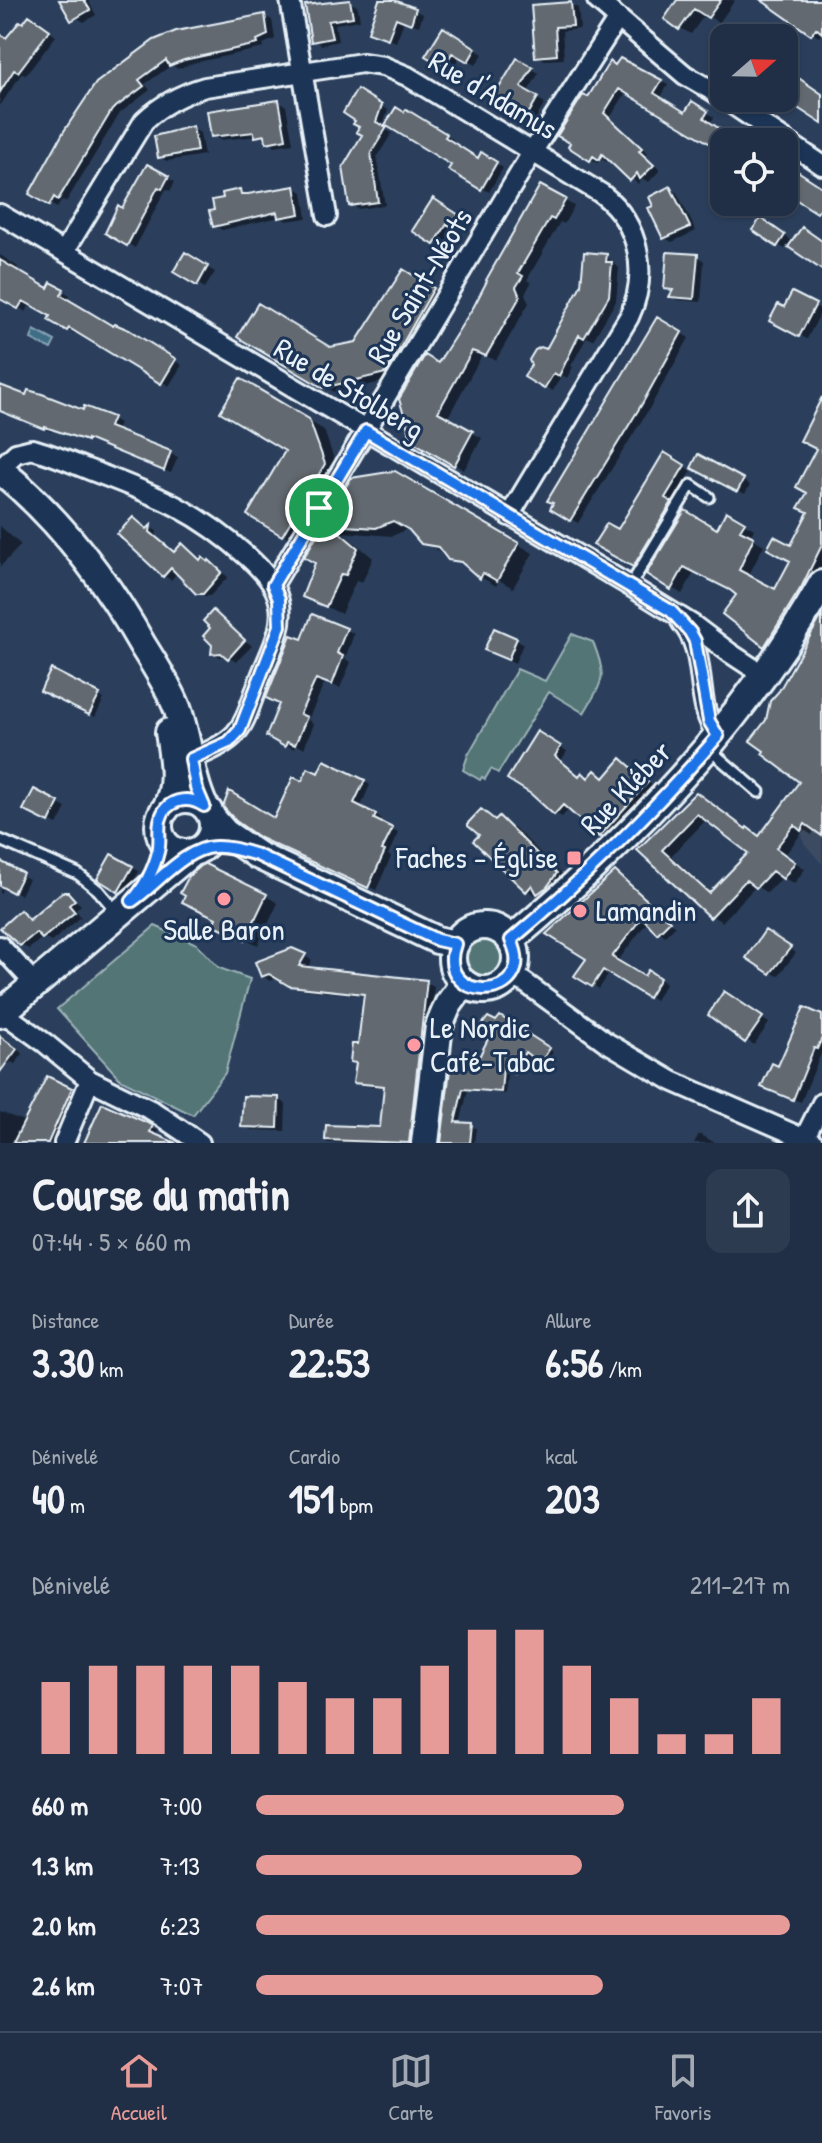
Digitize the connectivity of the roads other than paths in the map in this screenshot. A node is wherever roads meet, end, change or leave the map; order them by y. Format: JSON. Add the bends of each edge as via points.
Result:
{"nodes":[{"id":1,"x":290,"y":0,"type":"edge"},
{"id":2,"x":597,"y":0,"type":"edge"},
{"id":3,"x":618,"y":18,"type":"junction"},
{"id":4,"x":302,"y":71,"type":"junction"},
{"id":5,"x":533,"y":151,"type":"junction"},
{"id":6,"x":822,"y":165,"type":"edge"},
{"id":7,"x":0,"y":214,"type":"edge"},
{"id":8,"x":327,"y":216,"type":"dead end"},
{"id":9,"x":64,"y":252,"type":"junction"},
{"id":10,"x":366,"y":431,"type":"junction"},
{"id":11,"x":0,"y":469,"type":"edge"},
{"id":12,"x":709,"y":497,"type":"dead end"},
{"id":13,"x":509,"y":516,"type":"junction"},
{"id":14,"x":822,"y":584,"type":"edge"},
{"id":15,"x":273,"y":585,"type":"junction"},
{"id":16,"x":630,"y":586,"type":"junction"},
{"id":17,"x":671,"y":611,"type":"junction"},
{"id":18,"x":143,"y":645,"type":"junction"},
{"id":19,"x":765,"y":676,"type":"junction"},
{"id":20,"x":713,"y":742,"type":"junction"},
{"id":21,"x":191,"y":759,"type":"junction"},
{"id":22,"x":759,"y":792,"type":"dead end"},
{"id":23,"x":208,"y":812,"type":"junction"},
{"id":24,"x":162,"y":819,"type":"junction"},
{"id":25,"x":0,"y":840,"type":"edge"},
{"id":26,"x":196,"y":850,"type":"junction"},
{"id":27,"x":257,"y":855,"type":"junction"},
{"id":28,"x":125,"y":907,"type":"junction"},
{"id":29,"x":511,"y":940,"type":"junction"},
{"id":30,"x":455,"y":944,"type":"junction"},
{"id":31,"x":0,"y":946,"type":"edge"},
{"id":32,"x":511,"y":976,"type":"junction"},
{"id":33,"x":464,"y":983,"type":"junction"},
{"id":34,"x":35,"y":984,"type":"junction"},
{"id":35,"x":1,"y":1013,"type":"edge"},
{"id":36,"x":90,"y":1080,"type":"junction"},
{"id":37,"x":822,"y":1103,"type":"edge"},
{"id":38,"x":807,"y":1142,"type":"edge"},
{"id":39,"x":64,"y":1143,"type":"edge"},
{"id":40,"x":200,"y":1143,"type":"edge"},
{"id":41,"x":425,"y":1143,"type":"edge"}],
"edges":[{"from":1,"to":4,"type":"street"},
{"from":2,"to":3,"type":"street"},
{"from":3,"to":5,"type":"street","name":"Rue Saint-Néots"},
{"from":3,"to":6,"type":"street","via":[[692,80]]},
{"from":4,"to":5,"type":"street","name":"Rue d'Adamus","via":[[351,63],[383,66]]},
{"from":4,"to":8,"type":"street"},
{"from":4,"to":9,"type":"street","name":"Rue d'Adamus","via":[[205,87],[161,106],[137,131]]},
{"from":5,"to":10,"type":"street","name":"Rue Saint-Néots"},
{"from":5,"to":13,"type":"street","name":"Rue d'Adamus","via":[[612,202],[633,235],[640,273],[629,317]]},
{"from":7,"to":9,"type":"street","name":"Rue de Stolberg"},
{"from":9,"to":10,"type":"street","name":"Rue de Stolberg"},
{"from":10,"to":13,"type":"street","name":"Rue de Stolberg"},
{"from":10,"to":15,"type":"street","name":"Rue Saint-Néots"},
{"from":11,"to":15,"type":"street","via":[[16,453],[32,449],[168,501],[228,539]]},
{"from":11,"to":18,"type":"street","via":[[76,545]]},
{"from":12,"to":16,"type":"lane","via":[[691,485]]},
{"from":13,"to":16,"type":"street","name":"Rue de Stolberg"},
{"from":14,"to":19,"type":"street","name":"Rue Kléber"},
{"from":15,"to":21,"type":"street","via":[[280,626],[240,730],[229,742]]},
{"from":16,"to":17,"type":"street","name":"Rue de Stolberg"},
{"from":17,"to":19,"type":"street","name":"Rue de Stolberg"},
{"from":17,"to":20,"type":"street","name":"Rue de Stolberg","via":[[695,641]]},
{"from":18,"to":21,"type":"street","via":[[176,707]]},
{"from":18,"to":24,"type":"street","via":[[163,704],[172,755],[174,789]]},
{"from":19,"to":20,"type":"street","name":"Rue Kléber"},
{"from":20,"to":22,"type":"lane"},
{"from":20,"to":29,"type":"street","name":"Rue Kléber","via":[[634,827]]},
{"from":21,"to":23,"type":"street"},
{"from":23,"to":24,"type":"street","via":[[191,799],[181,800]]},
{"from":23,"to":26,"type":"street","via":[[210,838]]},
{"from":23,"to":27,"type":"street","via":[[225,833]]},
{"from":24,"to":26,"type":"street","via":[[169,846],[182,852]]},
{"from":24,"to":28,"type":"street","via":[[156,860]]},
{"from":25,"to":28,"type":"lane","via":[[78,874]]},
{"from":26,"to":27,"type":"street","via":[[223,847]]},
{"from":26,"to":28,"type":"street"},
{"from":27,"to":30,"type":"street"},
{"from":28,"to":34,"type":"street"},
{"from":29,"to":30,"type":"street","via":[[485,926],[469,929]]},
{"from":29,"to":32,"type":"street","via":[[516,955]]},
{"from":30,"to":33,"type":"street","via":[[453,965]]},
{"from":31,"to":34,"type":"street"},
{"from":32,"to":33,"type":"street","via":[[489,990]]},
{"from":32,"to":38,"type":"street","via":[[672,1081]]},
{"from":33,"to":41,"type":"street","via":[[439,1026]]},
{"from":34,"to":35,"type":"street"},
{"from":35,"to":36,"type":"street"},
{"from":36,"to":39,"type":"street"},
{"from":36,"to":40,"type":"street","via":[[153,1111]]},
{"from":37,"to":38,"type":"street"}]}
